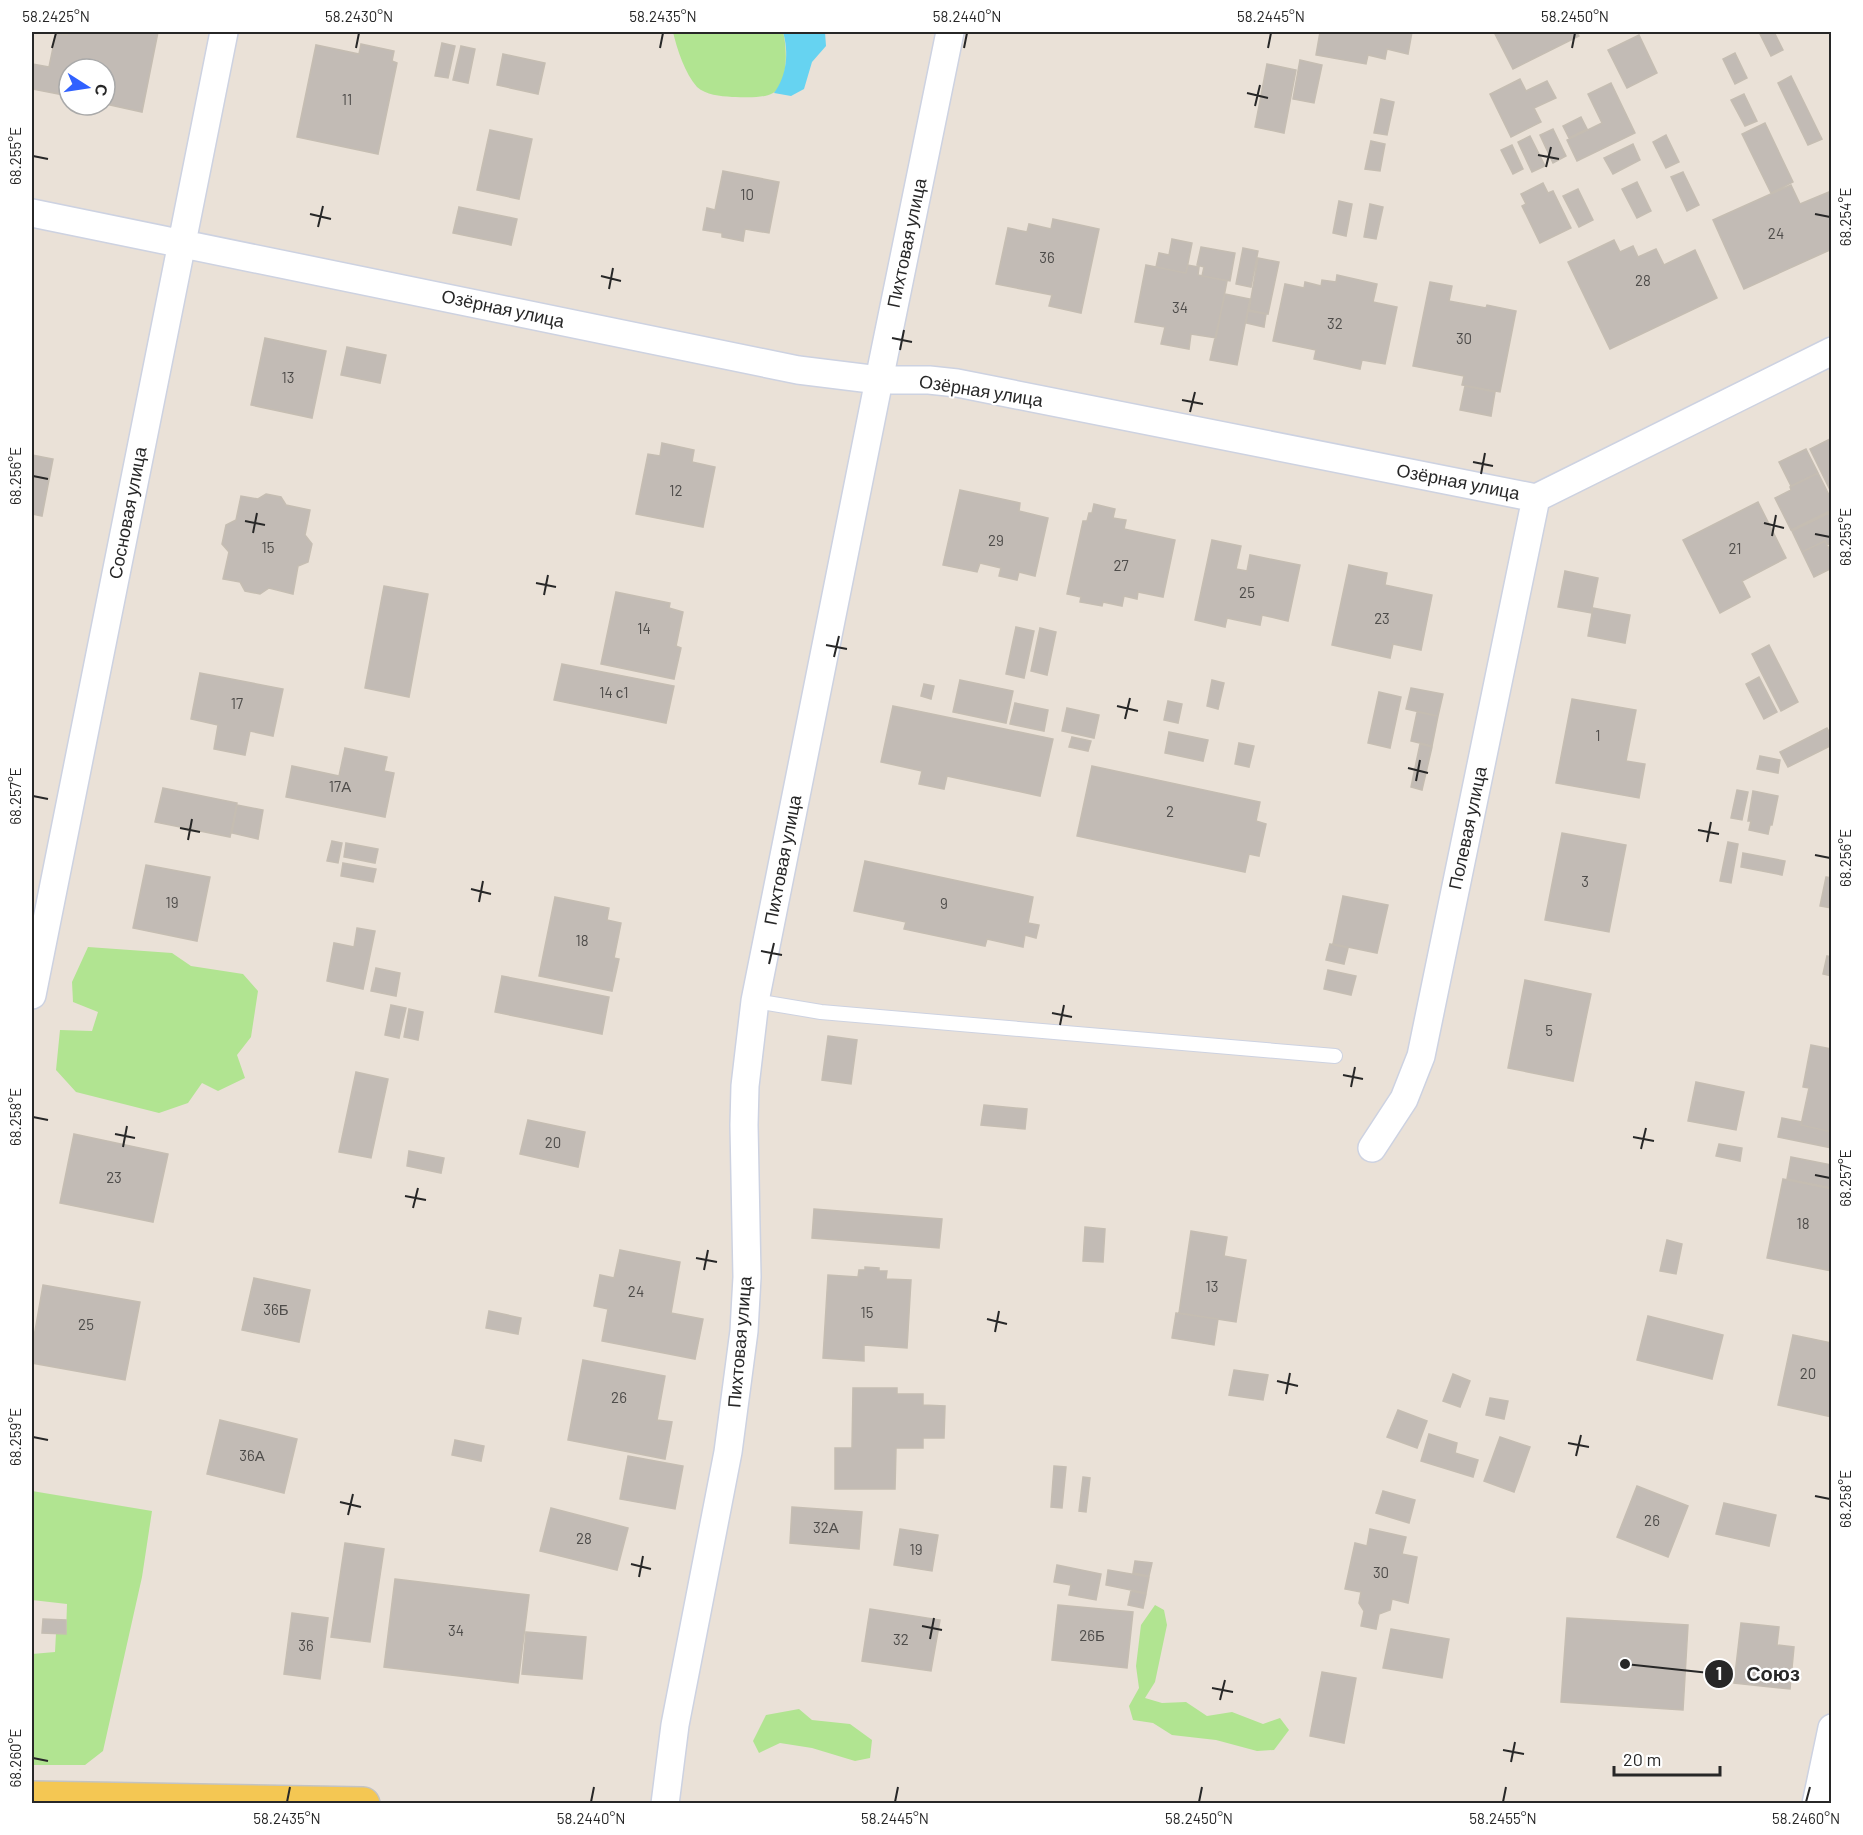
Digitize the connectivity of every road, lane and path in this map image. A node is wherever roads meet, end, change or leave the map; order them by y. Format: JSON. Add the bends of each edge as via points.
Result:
{"nodes":[{"id":1,"x":224,"y":32,"type":"edge"},
{"id":2,"x":950,"y":32,"type":"edge"},
{"id":3,"x":32,"y":213,"type":"edge"},
{"id":4,"x":182,"y":243,"type":"junction"},
{"id":5,"x":1832,"y":351,"type":"edge"},
{"id":6,"x":879,"y":380,"type":"junction"},
{"id":7,"x":1536,"y":498,"type":"junction"},
{"id":8,"x":32,"y":995,"type":"edge"},
{"id":9,"x":755,"y":1001,"type":"junction"},
{"id":10,"x":1335,"y":1056,"type":"dead end"},
{"id":11,"x":1372,"y":1148,"type":"dead end"},
{"id":12,"x":1832,"y":1728,"type":"edge"},
{"id":13,"x":32,"y":1798,"type":"edge"},
{"id":14,"x":251,"y":1802,"type":"edge"},
{"id":15,"x":363,"y":1803,"type":"edge"},
{"id":16,"x":665,"y":1803,"type":"edge"},
{"id":17,"x":1816,"y":1803,"type":"edge"}],
"edges":[{"from":1,"to":4,"type":"street","name":"Сосновая улица"},
{"from":2,"to":6,"type":"street","name":"Пихтовая улица"},
{"from":3,"to":4,"type":"street","name":"Озёрная улица"},
{"from":4,"to":6,"type":"street","name":"Озёрная улица","via":[[798,370]]},
{"from":4,"to":8,"type":"street","name":"Сосновая улица"},
{"from":5,"to":7,"type":"street","name":"Озёрная улица"},
{"from":6,"to":7,"type":"street","name":"Озёрная улица","via":[[957,383]]},
{"from":6,"to":9,"type":"street","name":"Пихтовая улица"},
{"from":7,"to":11,"type":"street","name":"Полевая улица","via":[[1421,1056],[1404,1099]]},
{"from":9,"to":10,"type":"lane","via":[[821,1012]]},
{"from":9,"to":16,"type":"street","name":"Пихтовая улица","via":[[745,1086],[744,1331],[728,1452],[675,1725]]},
{"from":12,"to":17,"type":"street"},
{"from":13,"to":14,"type":"main road"},
{"from":14,"to":15,"type":"main road"}]}
